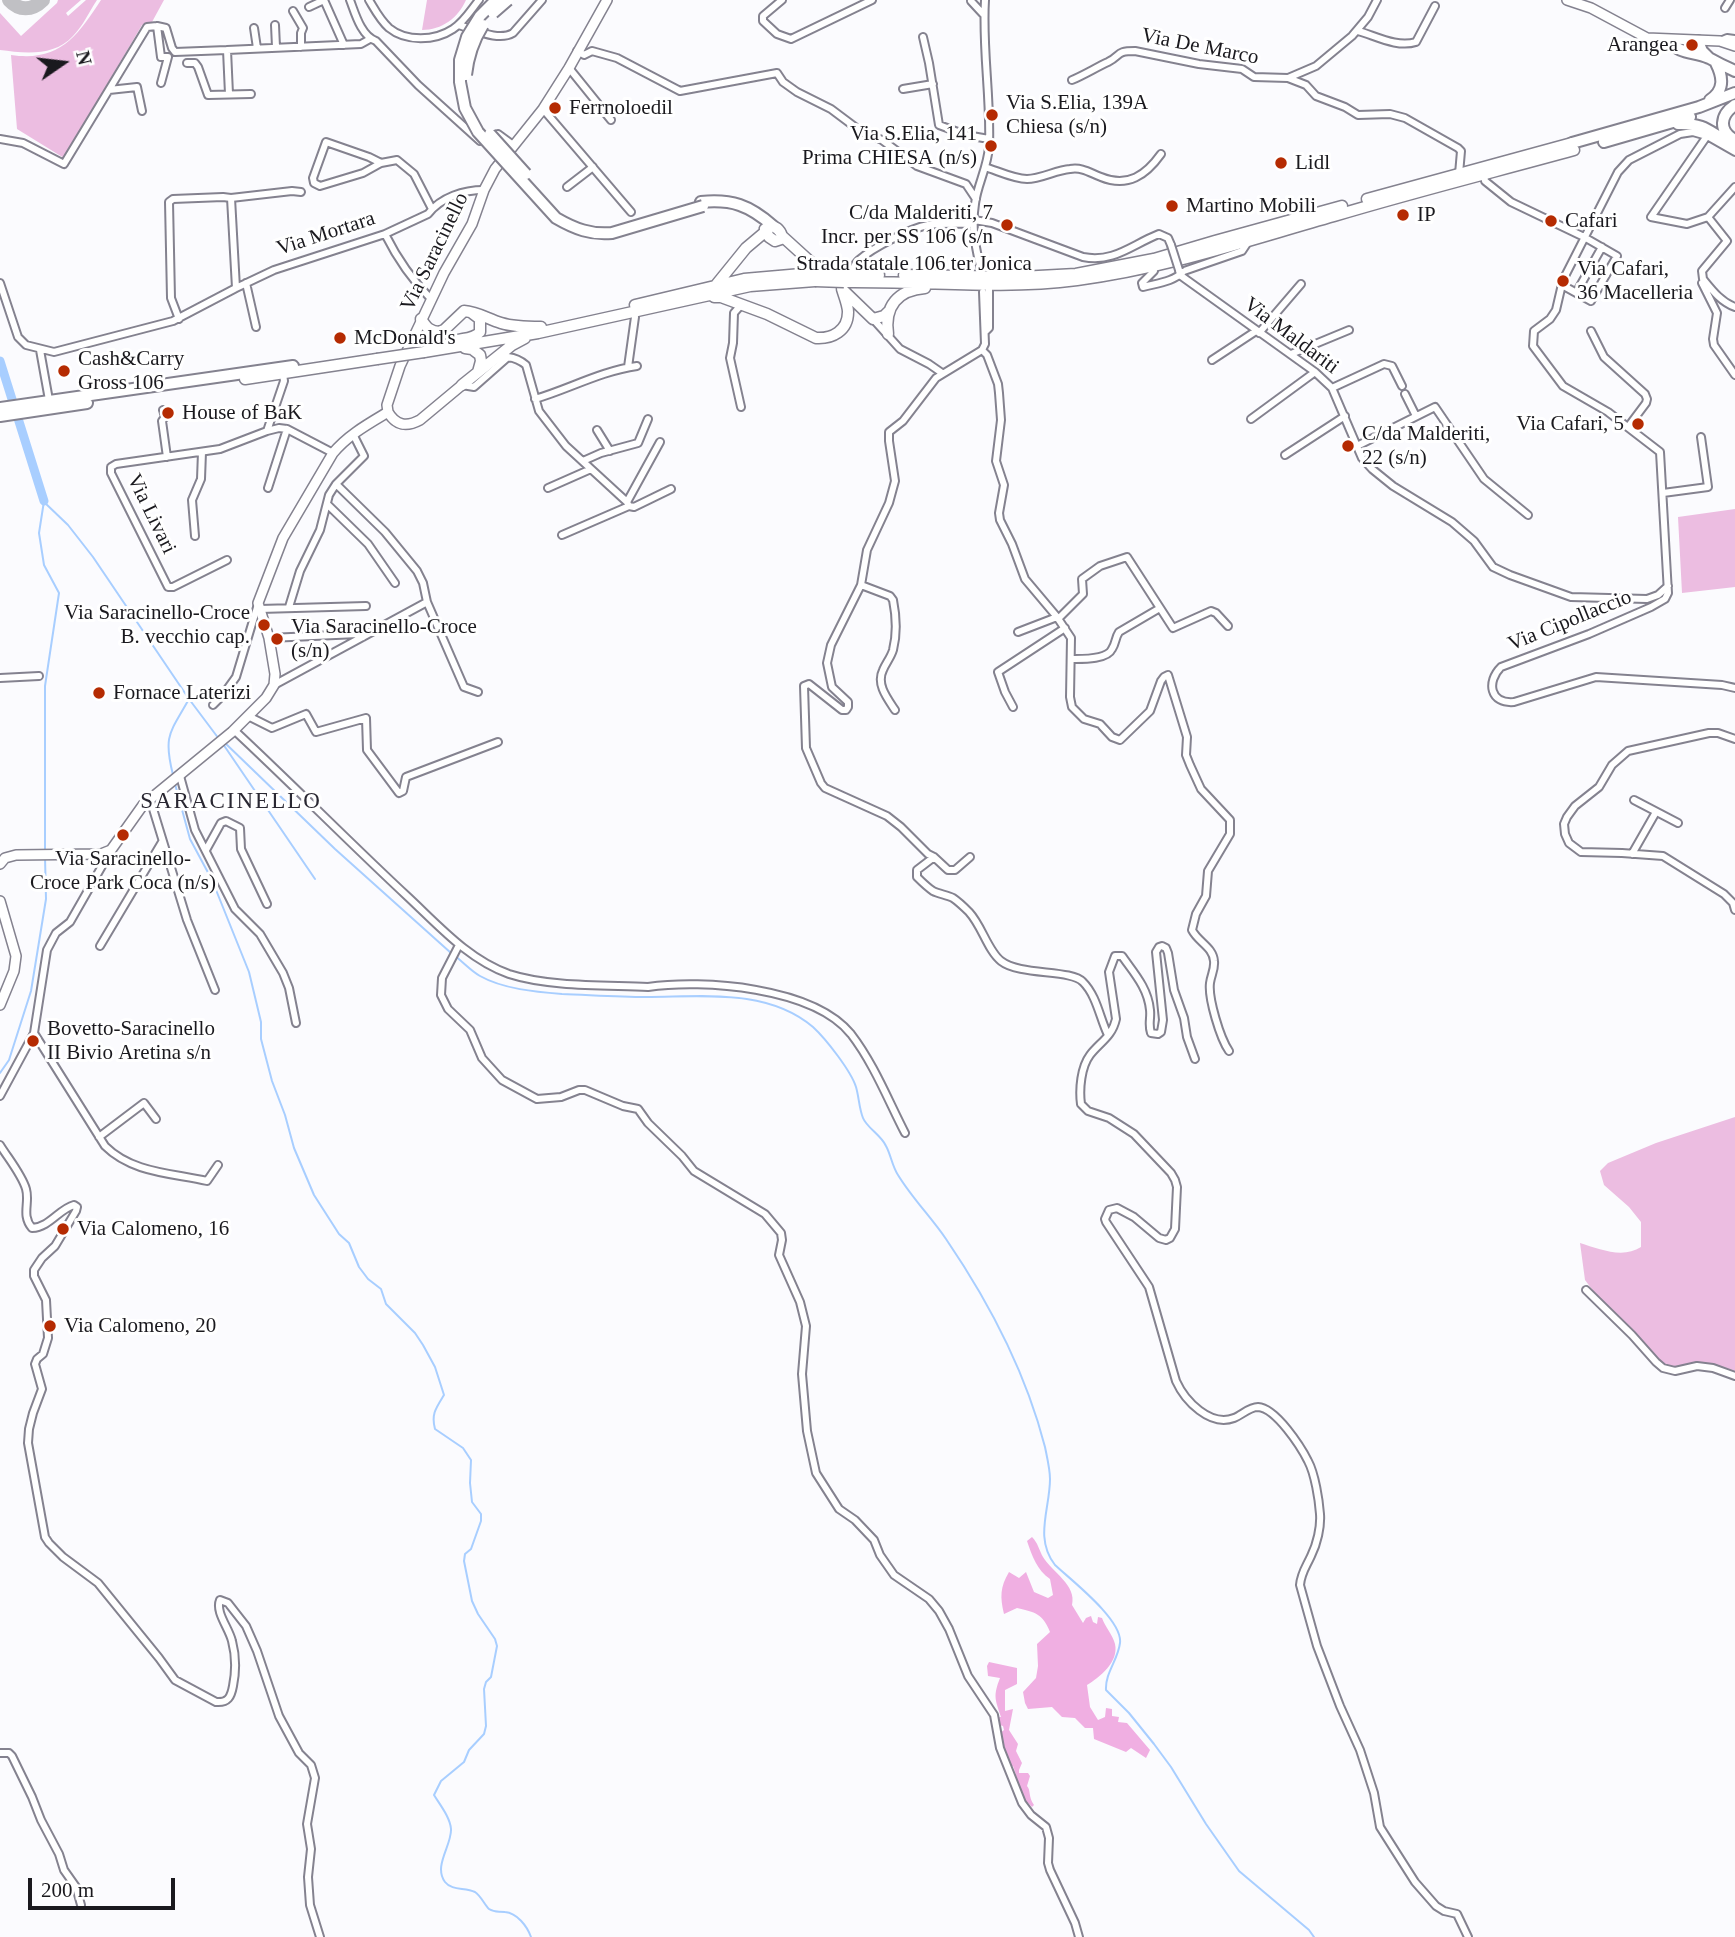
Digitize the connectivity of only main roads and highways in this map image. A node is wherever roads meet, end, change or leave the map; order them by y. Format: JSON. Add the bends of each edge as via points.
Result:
{"nodes":[{"id":1,"x":496,"y":0,"type":"edge"},
{"id":2,"x":508,"y":0,"type":"edge"},
{"id":3,"x":1668,"y":40,"type":"road end"},
{"id":4,"x":1703,"y":50,"type":"junction"},
{"id":5,"x":1735,"y":71,"type":"edge"},
{"id":6,"x":1735,"y":93,"type":"edge"},
{"id":7,"x":1735,"y":103,"type":"edge"},
{"id":8,"x":1699,"y":107,"type":"junction"},
{"id":9,"x":1668,"y":124,"type":"junction"},
{"id":10,"x":1735,"y":143,"type":"edge"},
{"id":11,"x":1573,"y":147,"type":"junction"},
{"id":12,"x":702,"y":204,"type":"junction"},
{"id":13,"x":767,"y":229,"type":"junction"},
{"id":14,"x":814,"y":277,"type":"junction"},
{"id":15,"x":845,"y":280,"type":"junction"},
{"id":16,"x":965,"y":284,"type":"junction"},
{"id":17,"x":716,"y":285,"type":"junction"},
{"id":18,"x":699,"y":296,"type":"junction"},
{"id":19,"x":729,"y":300,"type":"junction"},
{"id":20,"x":468,"y":311,"type":"junction"},
{"id":21,"x":734,"y":313,"type":"road end"},
{"id":22,"x":888,"y":313,"type":"junction"},
{"id":23,"x":419,"y":324,"type":"road end"},
{"id":24,"x":540,"y":330,"type":"junction"},
{"id":25,"x":434,"y":333,"type":"junction"},
{"id":26,"x":888,"y":334,"type":"road end"},
{"id":27,"x":410,"y":343,"type":"road end"},
{"id":28,"x":451,"y":346,"type":"junction"},
{"id":29,"x":377,"y":357,"type":"junction"},
{"id":30,"x":293,"y":366,"type":"joint"},
{"id":31,"x":478,"y":372,"type":"junction"},
{"id":32,"x":245,"y":376,"type":"junction"},
{"id":33,"x":462,"y":385,"type":"road end"},
{"id":34,"x":43,"y":404,"type":"junction"},
{"id":35,"x":0,"y":408,"type":"edge"},
{"id":36,"x":0,"y":416,"type":"edge"}],
"edges":[{"from":1,"to":12,"type":"highway","bridge":true,"via":[[467,37],[460,60],[465,108],[478,132],[556,218],[584,232],[612,233]]},
{"from":2,"to":12,"type":"highway","bridge":true,"via":[[486,20],[474,40],[467,60],[468,92],[485,129],[547,198],[563,214],[600,227]]},
{"from":3,"to":4,"type":"highway","via":[[1680,51]]},
{"from":4,"to":5,"type":"highway"},
{"from":4,"to":8,"type":"highway","via":[[1721,77],[1721,89]]},
{"from":6,"to":8,"type":"highway"},
{"from":7,"to":9,"type":"highway"},
{"from":7,"to":10,"type":"highway","via":[[1723,124]]},
{"from":8,"to":11,"type":"highway"},
{"from":9,"to":10,"type":"highway","via":[[1696,124]]},
{"from":9,"to":11,"type":"highway"},
{"from":11,"to":15,"type":"main road","name":"Strada statale 106 ter Jonica","via":[[1098,270],[1020,277]]},
{"from":11,"to":16,"type":"main road","name":"Strada statale 106 ter Jonica","via":[[1153,266],[1020,286],[986,289]]},
{"from":12,"to":13,"type":"highway","via":[[746,211]]},
{"from":13,"to":15,"type":"main road","via":[[780,231],[780,239]]},
{"from":13,"to":17,"type":"main road"},
{"from":14,"to":15,"type":"main road","name":"Strada statale 106 ter Jonica","bridge":true},
{"from":14,"to":17,"type":"main road","name":"Strada statale 106 ter Jonica","via":[[744,279]]},
{"from":14,"to":18,"type":"main road","name":"Strada statale 106 ter Jonica"},
{"from":15,"to":16,"type":"main road","name":"Strada statale 106 ter Jonica"},
{"from":15,"to":19,"type":"main road","via":[[845,325],[831,337],[816,338]]},
{"from":15,"to":22,"type":"main road","via":[[873,319]]},
{"from":16,"to":22,"type":"main road","via":[[903,292]]},
{"from":17,"to":24,"type":"main road","name":"Strada statale 106 ter Jonica"},
{"from":18,"to":19,"type":"main road"},
{"from":18,"to":24,"type":"main road","name":"Strada statale 106 ter Jonica"},
{"from":19,"to":21,"type":"main road"},
{"from":20,"to":24,"type":"main road"},
{"from":20,"to":25,"type":"main road"},
{"from":20,"to":28,"type":"main road","via":[[480,319],[480,331],[474,337],[452,341]]},
{"from":22,"to":26,"type":"main road"},
{"from":23,"to":25,"type":"main road"},
{"from":24,"to":28,"type":"main road","name":"Strada statale 106 ter Jonica"},
{"from":24,"to":31,"type":"main road"},
{"from":25,"to":27,"type":"main road"},
{"from":28,"to":29,"type":"main road","name":"Strada statale 106 ter Jonica","bridge":true},
{"from":28,"to":31,"type":"main road","via":[[480,355]]},
{"from":29,"to":30,"type":"main road","name":"Strada statale 106 ter Jonica"},
{"from":29,"to":32,"type":"main road","name":"Strada statale 106 ter Jonica"},
{"from":30,"to":32,"type":"highway","name":"Strada statale 106 ter Jonica"},
{"from":31,"to":33,"type":"main road"},
{"from":32,"to":34,"type":"highway"},
{"from":34,"to":35,"type":"highway"},
{"from":34,"to":36,"type":"highway"}]}
